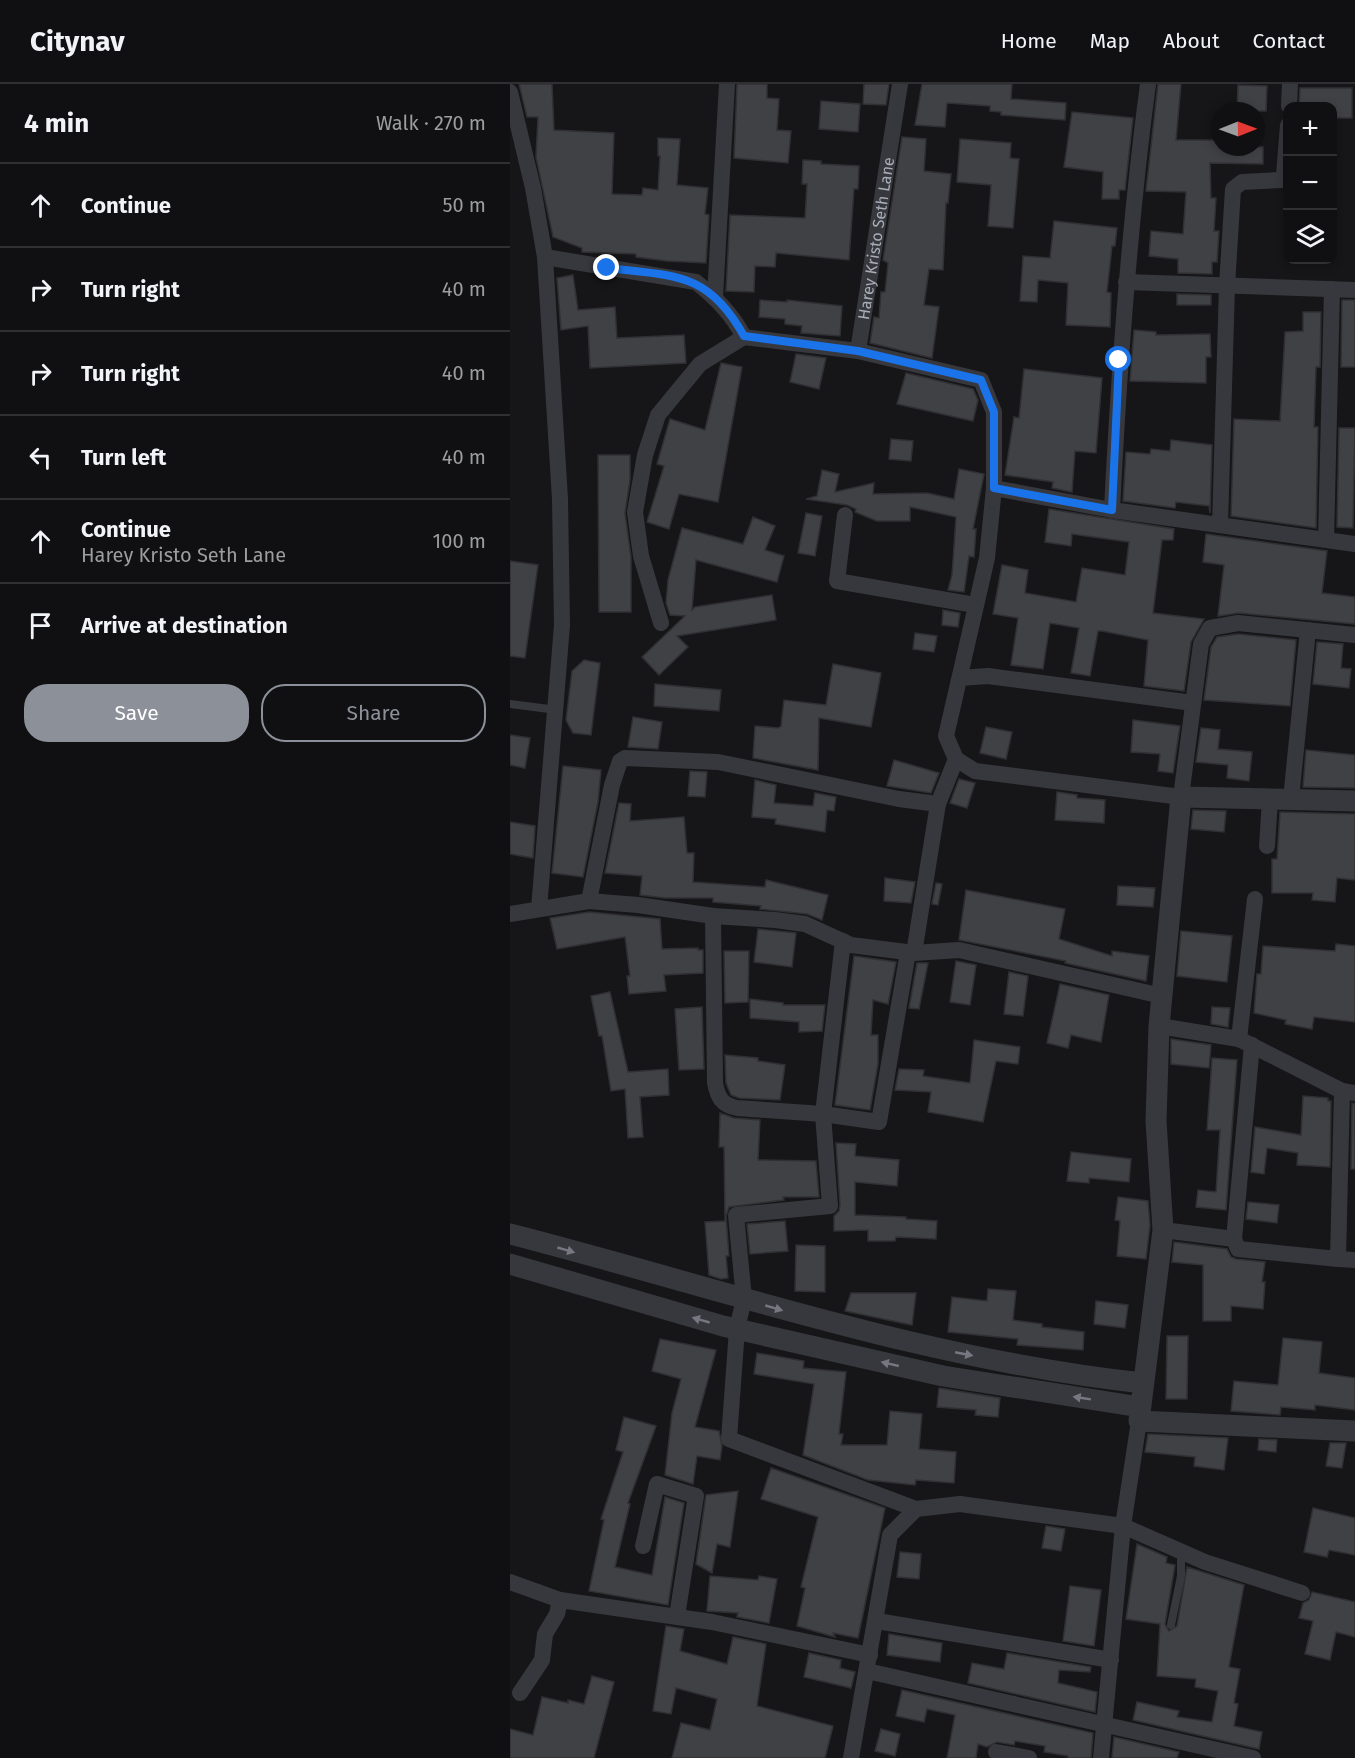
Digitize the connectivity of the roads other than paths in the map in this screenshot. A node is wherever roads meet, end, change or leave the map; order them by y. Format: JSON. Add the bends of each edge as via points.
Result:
{"nodes":[{"id":1,"x":727,"y":84,"type":"edge"},
{"id":2,"x":900,"y":84,"type":"edge"},
{"id":3,"x":1148,"y":84,"type":"edge"},
{"id":4,"x":1290,"y":84,"type":"edge"},
{"id":5,"x":510,"y":92,"type":"edge"},
{"id":6,"x":1289,"y":102,"type":"edge"},
{"id":7,"x":1285,"y":156,"type":"edge"},
{"id":8,"x":545,"y":257,"type":"junction"},
{"id":9,"x":1126,"y":282,"type":"junction"},
{"id":10,"x":1227,"y":286,"type":"junction"},
{"id":11,"x":1332,"y":289,"type":"junction"},
{"id":12,"x":1355,"y":290,"type":"edge"},
{"id":13,"x":715,"y":297,"type":"junction"},
{"id":14,"x":744,"y":336,"type":"junction"},
{"id":15,"x":858,"y":351,"type":"junction"},
{"id":16,"x":994,"y":488,"type":"junction"},
{"id":17,"x":1112,"y":510,"type":"junction"},
{"id":18,"x":845,"y":515,"type":"dead end"},
{"id":19,"x":1220,"y":525,"type":"junction"},
{"id":20,"x":1326,"y":540,"type":"junction"},
{"id":21,"x":1355,"y":544,"type":"edge"},
{"id":22,"x":975,"y":605,"type":"junction"},
{"id":23,"x":661,"y":622,"type":"dead end"},
{"id":24,"x":1308,"y":630,"type":"junction"},
{"id":25,"x":1355,"y":635,"type":"edge"},
{"id":26,"x":960,"y":678,"type":"junction"},
{"id":27,"x":1193,"y":703,"type":"junction"},
{"id":28,"x":510,"y":704,"type":"edge"},
{"id":29,"x":557,"y":710,"type":"junction"},
{"id":30,"x":956,"y":759,"type":"junction"},
{"id":31,"x":1181,"y":797,"type":"junction"},
{"id":32,"x":1270,"y":799,"type":"junction"},
{"id":33,"x":1291,"y":800,"type":"junction"},
{"id":34,"x":1355,"y":801,"type":"edge"},
{"id":35,"x":938,"y":804,"type":"junction"},
{"id":36,"x":1267,"y":846,"type":"dead end"},
{"id":37,"x":1255,"y":898,"type":"dead end"},
{"id":38,"x":589,"y":901,"type":"junction"},
{"id":39,"x":539,"y":909,"type":"junction"},
{"id":40,"x":510,"y":914,"type":"edge"},
{"id":41,"x":713,"y":916,"type":"junction"},
{"id":42,"x":843,"y":941,"type":"junction"},
{"id":43,"x":911,"y":953,"type":"junction"},
{"id":44,"x":1162,"y":996,"type":"junction"},
{"id":45,"x":1159,"y":1026,"type":"junction"},
{"id":46,"x":1246,"y":1042,"type":"junction"},
{"id":47,"x":1348,"y":1092,"type":"edge"},
{"id":48,"x":823,"y":1114,"type":"junction"},
{"id":49,"x":1163,"y":1230,"type":"junction"},
{"id":50,"x":510,"y":1234,"type":"edge"},
{"id":51,"x":1234,"y":1239,"type":"junction"},
{"id":52,"x":1347,"y":1260,"type":"edge"},
{"id":53,"x":510,"y":1264,"type":"edge"},
{"id":54,"x":744,"y":1299,"type":"junction"},
{"id":55,"x":737,"y":1329,"type":"junction"},
{"id":56,"x":1143,"y":1383,"type":"junction"},
{"id":57,"x":1140,"y":1414,"type":"junction"},
{"id":58,"x":1355,"y":1431,"type":"edge"},
{"id":59,"x":916,"y":1509,"type":"junction"},
{"id":60,"x":1124,"y":1526,"type":"junction"},
{"id":61,"x":643,"y":1546,"type":"dead end"},
{"id":62,"x":1181,"y":1552,"type":"junction"},
{"id":63,"x":510,"y":1582,"type":"edge"},
{"id":64,"x":1302,"y":1593,"type":"dead end"},
{"id":65,"x":560,"y":1600,"type":"junction"},
{"id":66,"x":677,"y":1616,"type":"junction"},
{"id":67,"x":877,"y":1621,"type":"junction"},
{"id":68,"x":1171,"y":1625,"type":"dead end"},
{"id":69,"x":1112,"y":1660,"type":"junction"},
{"id":70,"x":868,"y":1663,"type":"junction"},
{"id":71,"x":520,"y":1693,"type":"dead end"},
{"id":72,"x":1105,"y":1724,"type":"junction"},
{"id":73,"x":996,"y":1752,"type":"dead end"},
{"id":74,"x":851,"y":1758,"type":"edge"},
{"id":75,"x":1029,"y":1758,"type":"edge"},
{"id":76,"x":1101,"y":1758,"type":"edge"},
{"id":77,"x":1253,"y":1758,"type":"edge"}],
"edges":[{"from":1,"to":13,"type":"street"},
{"from":2,"to":15,"type":"street","name":"Harey Kristo Seth Lane"},
{"from":3,"to":9,"type":"street"},
{"from":4,"to":6,"type":"street"},
{"from":5,"to":8,"type":"street"},
{"from":7,"to":10,"type":"street","via":[[1281,180],[1242,182],[1233,189]]},
{"from":8,"to":13,"type":"street","via":[[696,282]]},
{"from":8,"to":29,"type":"street","via":[[560,499],[562,625]]},
{"from":9,"to":10,"type":"street"},
{"from":9,"to":17,"type":"street"},
{"from":10,"to":11,"type":"street"},
{"from":10,"to":19,"type":"street"},
{"from":11,"to":12,"type":"street"},
{"from":11,"to":20,"type":"street"},
{"from":13,"to":14,"type":"street"},
{"from":14,"to":15,"type":"street"},
{"from":14,"to":23,"type":"street","via":[[700,364],[658,415],[645,455],[635,512],[641,556]]},
{"from":15,"to":16,"type":"street","via":[[981,380],[994,412]]},
{"from":16,"to":17,"type":"street"},
{"from":16,"to":22,"type":"street","via":[[987,558]]},
{"from":17,"to":19,"type":"street"},
{"from":18,"to":22,"type":"street","via":[[837,581]]},
{"from":19,"to":20,"type":"street"},
{"from":20,"to":21,"type":"street"},
{"from":22,"to":26,"type":"street"},
{"from":24,"to":25,"type":"street"},
{"from":24,"to":27,"type":"street","via":[[1238,622],[1210,628],[1201,644]]},
{"from":24,"to":33,"type":"street"},
{"from":26,"to":27,"type":"street","via":[[988,676]]},
{"from":26,"to":30,"type":"street","via":[[946,736]]},
{"from":27,"to":31,"type":"street"},
{"from":28,"to":29,"type":"lane"},
{"from":29,"to":39,"type":"street"},
{"from":30,"to":31,"type":"street","via":[[975,771]]},
{"from":30,"to":35,"type":"street"},
{"from":31,"to":32,"type":"street"},
{"from":31,"to":44,"type":"street"},
{"from":32,"to":33,"type":"street"},
{"from":32,"to":36,"type":"street"},
{"from":33,"to":34,"type":"street"},
{"from":35,"to":38,"type":"street","via":[[718,762],[625,758],[620,761],[612,785]]},
{"from":35,"to":43,"type":"street"},
{"from":37,"to":46,"type":"street"},
{"from":38,"to":39,"type":"street"},
{"from":38,"to":41,"type":"street"},
{"from":39,"to":40,"type":"street"},
{"from":41,"to":42,"type":"street","via":[[805,924]]},
{"from":41,"to":48,"type":"street","via":[[715,1083],[720,1100],[737,1108]]},
{"from":42,"to":43,"type":"street"},
{"from":42,"to":48,"type":"street"},
{"from":43,"to":44,"type":"street","via":[[959,950]]},
{"from":43,"to":48,"type":"street","via":[[879,1122]]},
{"from":44,"to":45,"type":"street"},
{"from":45,"to":46,"type":"street"},
{"from":45,"to":49,"type":"street","via":[[1156,1121]]},
{"from":46,"to":47,"type":"street"},
{"from":46,"to":51,"type":"street"},
{"from":47,"to":52,"type":"street"},
{"from":48,"to":54,"type":"street","via":[[830,1206],[736,1215]]},
{"from":49,"to":51,"type":"street"},
{"from":49,"to":56,"type":"street"},
{"from":50,"to":54,"type":"street","one_way":true},
{"from":51,"to":52,"type":"street","via":[[1238,1249]]},
{"from":55,"to":53,"type":"street","one_way":true},
{"from":54,"to":55,"type":"street"},
{"from":54,"to":56,"type":"street","one_way":true,"via":[[958,1353]]},
{"from":57,"to":55,"type":"street","one_way":true,"via":[[943,1376]]},
{"from":55,"to":59,"type":"street","via":[[729,1439]]},
{"from":56,"to":57,"type":"street"},
{"from":57,"to":58,"type":"street"},
{"from":57,"to":60,"type":"street"},
{"from":59,"to":60,"type":"street","via":[[960,1504]]},
{"from":59,"to":67,"type":"street","via":[[890,1536]]},
{"from":60,"to":62,"type":"street"},
{"from":60,"to":69,"type":"street"},
{"from":61,"to":66,"type":"street","via":[[657,1484],[696,1496]]},
{"from":62,"to":64,"type":"street"},
{"from":62,"to":68,"type":"lane"},
{"from":63,"to":65,"type":"street"},
{"from":65,"to":66,"type":"street"},
{"from":65,"to":71,"type":"street","via":[[545,1634],[542,1660]]},
{"from":66,"to":70,"type":"street"},
{"from":67,"to":69,"type":"street"},
{"from":67,"to":70,"type":"street"},
{"from":69,"to":72,"type":"street"},
{"from":70,"to":72,"type":"street"},
{"from":70,"to":74,"type":"street"},
{"from":72,"to":76,"type":"street"},
{"from":72,"to":77,"type":"street"},
{"from":73,"to":75,"type":"street"}]}
